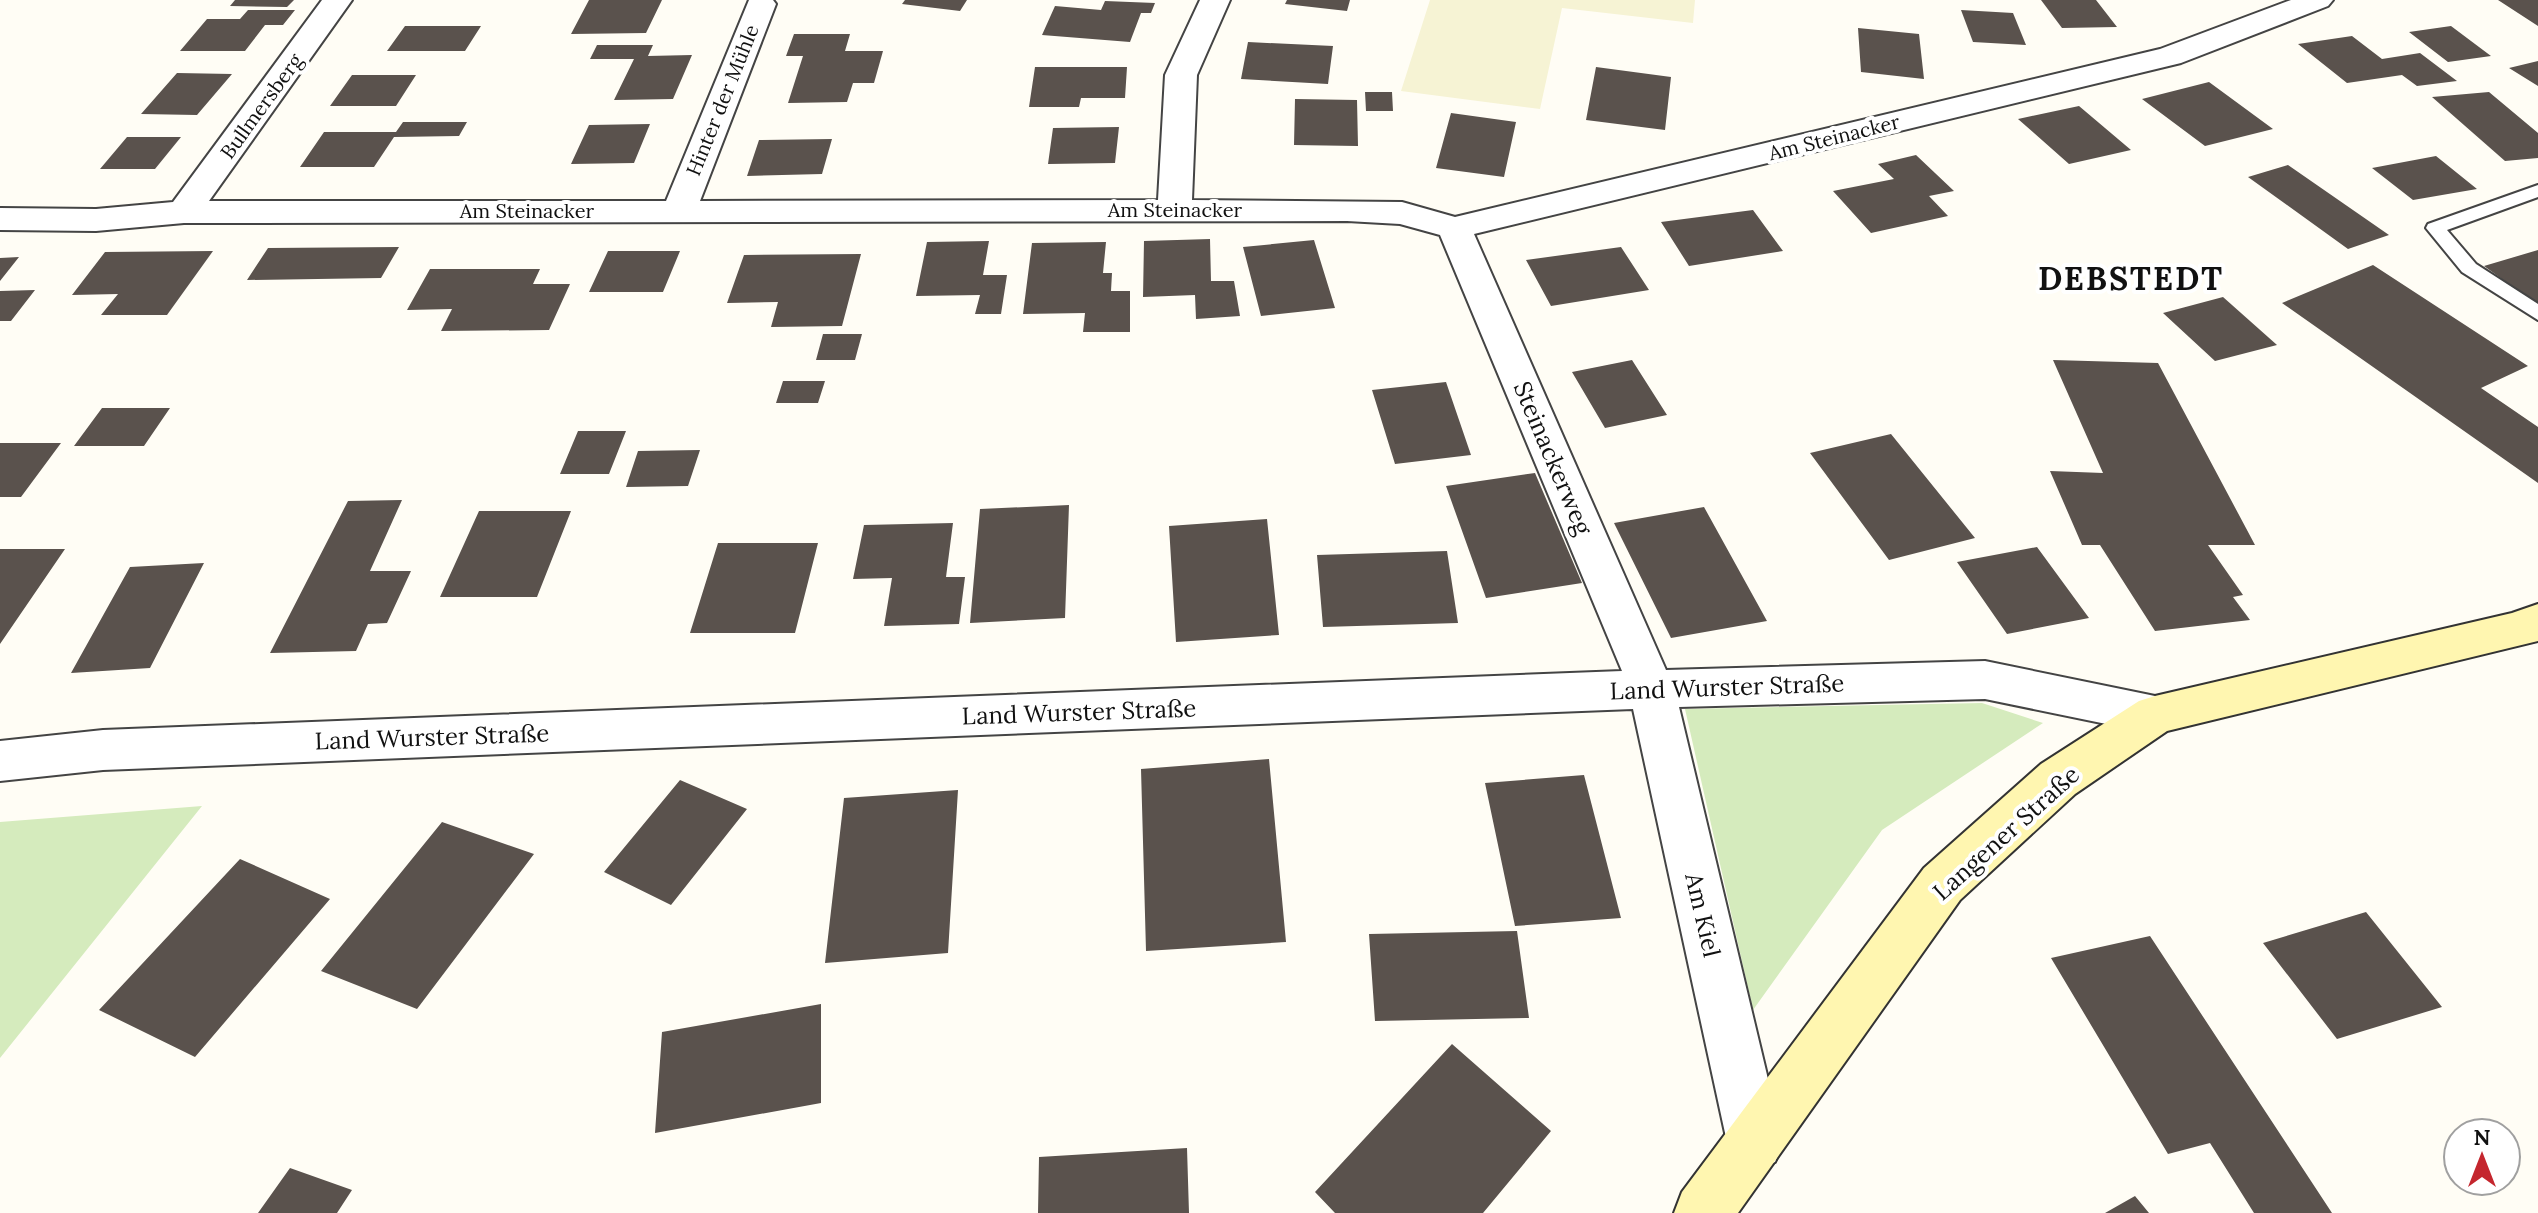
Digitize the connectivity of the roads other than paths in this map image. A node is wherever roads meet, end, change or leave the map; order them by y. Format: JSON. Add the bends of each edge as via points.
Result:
{"nodes":[{"id":1,"x":337,"y":0,"type":"edge"},
{"id":2,"x":1215,"y":0,"type":"edge"},
{"id":3,"x":2318,"y":0,"type":"edge"},
{"id":4,"x":767,"y":2,"type":"edge"},
{"id":5,"x":2538,"y":191,"type":"edge"},
{"id":6,"x":1175,"y":209,"type":"junction"},
{"id":7,"x":679,"y":210,"type":"junction"},
{"id":8,"x":184,"y":212,"type":"junction"},
{"id":9,"x":0,"y":219,"type":"edge"},
{"id":10,"x":1454,"y":228,"type":"junction"},
{"id":11,"x":2538,"y":313,"type":"edge"},
{"id":12,"x":2538,"y":622,"type":"edge"},
{"id":13,"x":1652,"y":689,"type":"junction"},
{"id":14,"x":2155,"y":715,"type":"junction"},
{"id":15,"x":0,"y":761,"type":"edge"},
{"id":16,"x":1755,"y":1142,"type":"junction"},
{"id":17,"x":1703,"y":1213,"type":"edge"}],
"edges":[{"from":1,"to":8,"type":"street","name":"Bullmersberg"},
{"from":2,"to":6,"type":"street","via":[[1181,75]]},
{"from":3,"to":10,"type":"street","name":"Am Steinacker","via":[[2170,56]]},
{"from":4,"to":7,"type":"street","name":"Hinter der Mühle"},
{"from":5,"to":11,"type":"lane","via":[[2435,228],[2469,268]]},
{"from":6,"to":7,"type":"street","name":"Am Steinacker"},
{"from":6,"to":10,"type":"street","name":"Am Steinacker","via":[[1402,213]]},
{"from":7,"to":8,"type":"street","name":"Am Steinacker"},
{"from":8,"to":9,"type":"street","name":"Am Steinacker","via":[[96,220]]},
{"from":10,"to":13,"type":"street","name":"Steinackerweg"},
{"from":12,"to":14,"type":"main road","name":"Langener Straße"},
{"from":13,"to":14,"type":"street","name":"Land Wurster Straße","via":[[1985,680]]},
{"from":13,"to":15,"type":"street","name":"Land Wurster Straße","via":[[135,749]]},
{"from":13,"to":16,"type":"street","name":"Am Kiel"},
{"from":14,"to":16,"type":"main road","name":"Langener Straße","via":[[2058,779],[1942,884]]},
{"from":16,"to":17,"type":"main road","name":"Langener Straße"}]}
